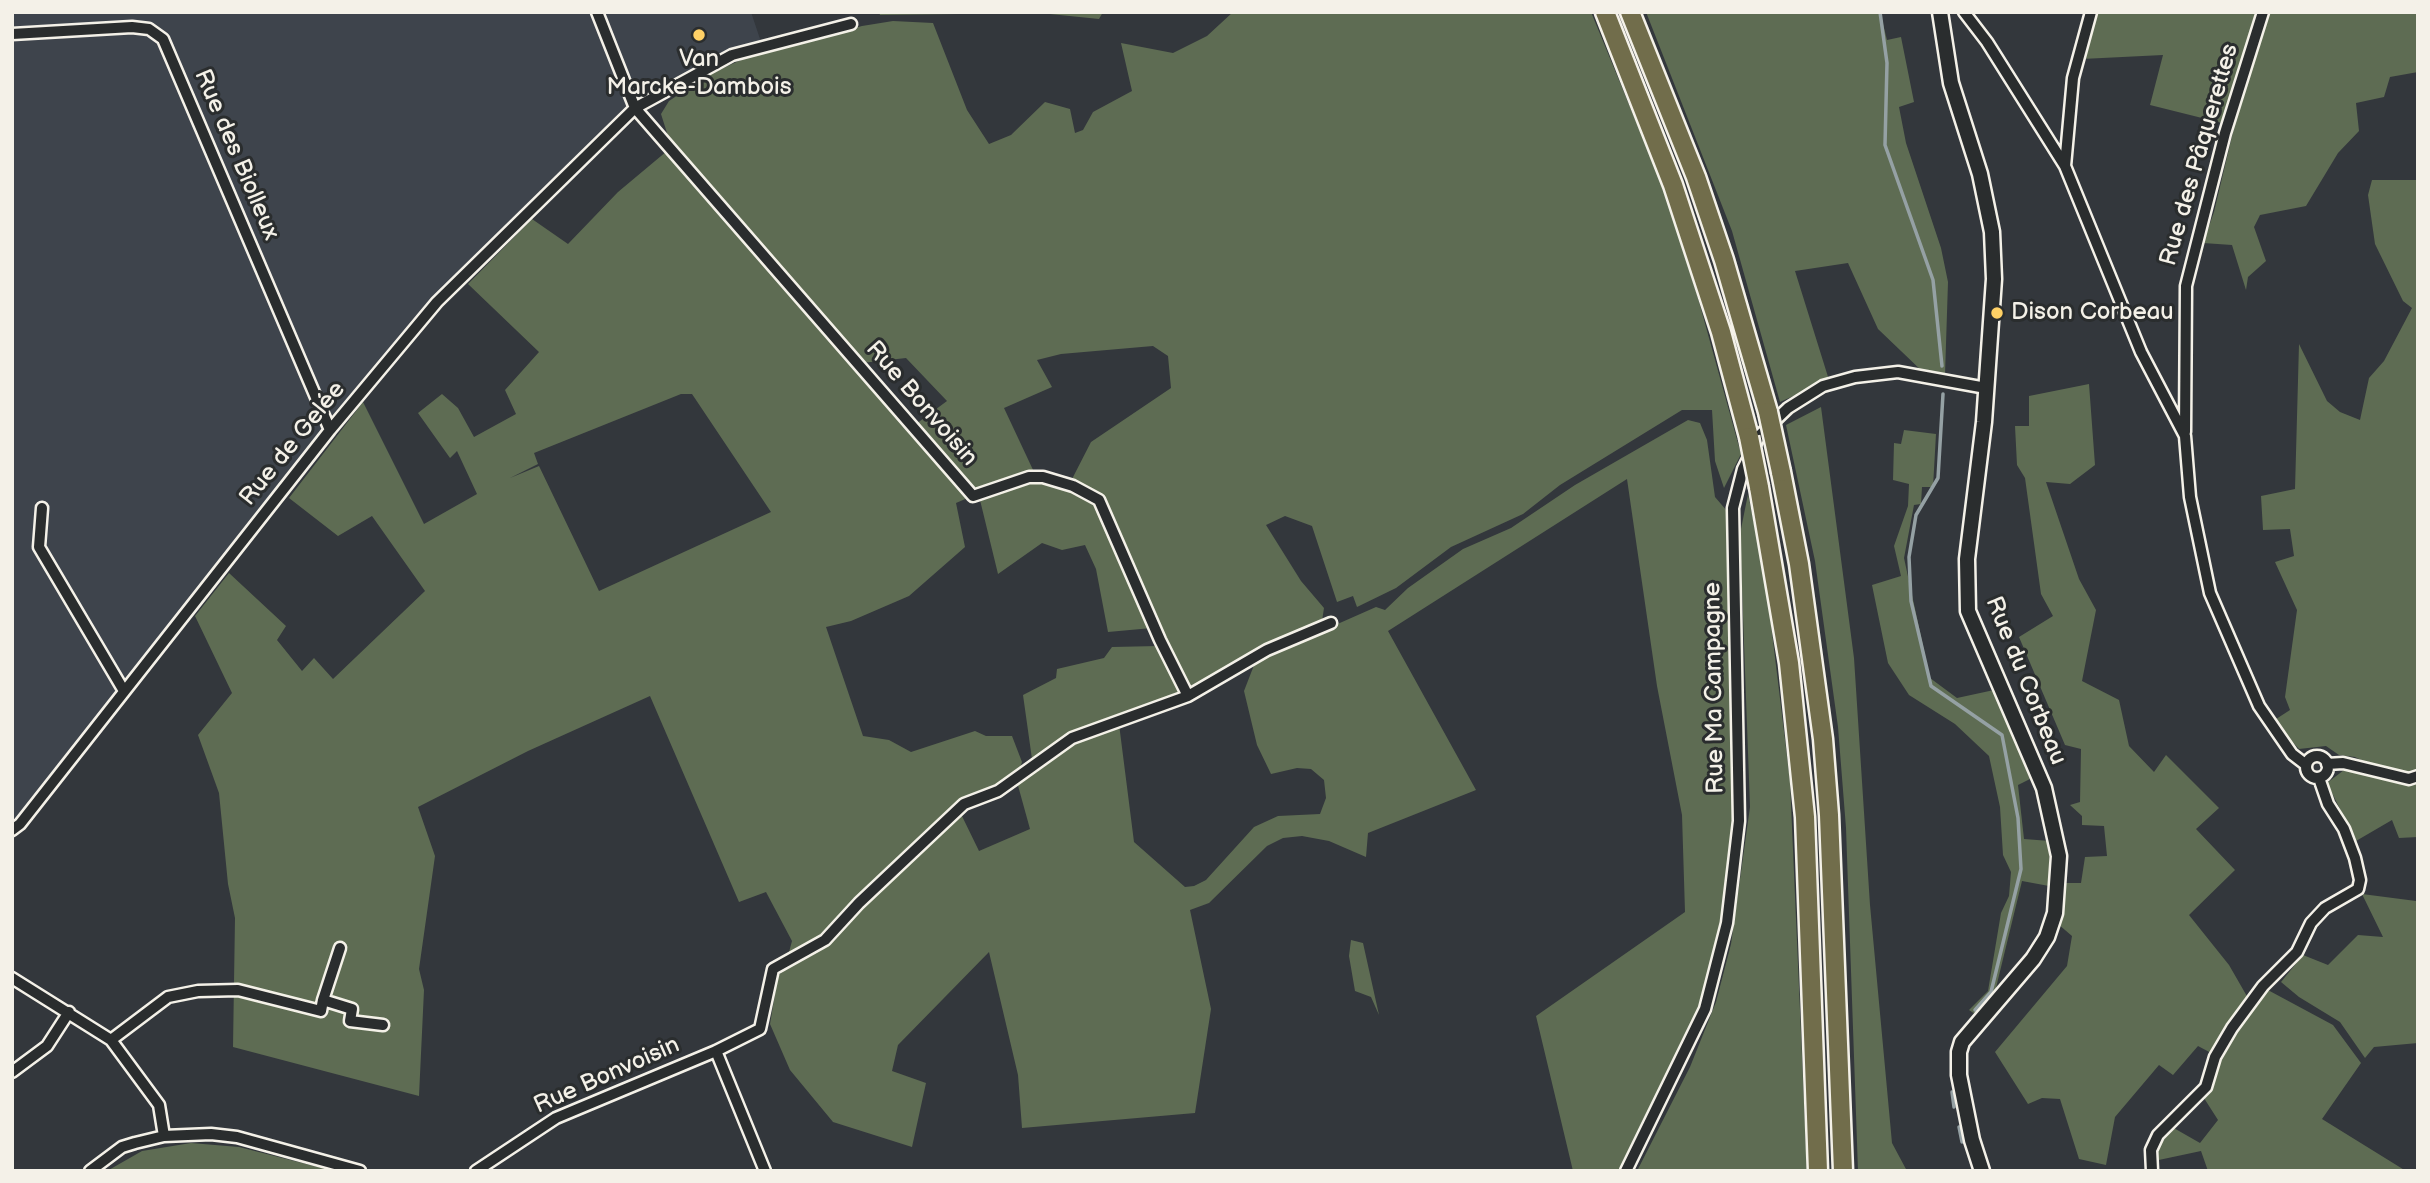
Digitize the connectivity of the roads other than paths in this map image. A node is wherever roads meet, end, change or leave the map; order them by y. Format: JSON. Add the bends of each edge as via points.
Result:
{"nodes":[{"id":1,"x":597,"y":12,"type":"edge"},
{"id":2,"x":1605,"y":12,"type":"edge"},
{"id":3,"x":1630,"y":12,"type":"edge"},
{"id":4,"x":1940,"y":12,"type":"edge"},
{"id":5,"x":1964,"y":12,"type":"edge"},
{"id":6,"x":2091,"y":12,"type":"edge"},
{"id":7,"x":2263,"y":12,"type":"edge"},
{"id":8,"x":851,"y":24,"type":"dead end"},
{"id":9,"x":12,"y":34,"type":"edge"},
{"id":10,"x":635,"y":108,"type":"junction"},
{"id":11,"x":2065,"y":166,"type":"junction"},
{"id":12,"x":1986,"y":388,"type":"junction"},
{"id":13,"x":330,"y":430,"type":"junction"},
{"id":14,"x":2185,"y":436,"type":"junction"},
{"id":15,"x":42,"y":508,"type":"dead end"},
{"id":16,"x":1331,"y":623,"type":"dead end"},
{"id":17,"x":124,"y":691,"type":"junction"},
{"id":18,"x":1188,"y":696,"type":"junction"},
{"id":19,"x":2305,"y":764,"type":"junction"},
{"id":20,"x":2328,"y":764,"type":"junction"},
{"id":21,"x":2418,"y":776,"type":"edge"},
{"id":22,"x":2319,"y":778,"type":"junction"},
{"id":23,"x":12,"y":830,"type":"edge"},
{"id":24,"x":340,"y":948,"type":"dead end"},
{"id":25,"x":12,"y":978,"type":"edge"},
{"id":26,"x":323,"y":1000,"type":"junction"},
{"id":27,"x":69,"y":1012,"type":"junction"},
{"id":28,"x":383,"y":1025,"type":"dead end"},
{"id":29,"x":111,"y":1040,"type":"junction"},
{"id":30,"x":716,"y":1051,"type":"junction"},
{"id":31,"x":12,"y":1072,"type":"edge"},
{"id":32,"x":164,"y":1136,"type":"junction"},
{"id":33,"x":90,"y":1171,"type":"edge"},
{"id":34,"x":360,"y":1171,"type":"edge"},
{"id":35,"x":476,"y":1171,"type":"edge"},
{"id":36,"x":765,"y":1171,"type":"edge"},
{"id":37,"x":1626,"y":1171,"type":"edge"},
{"id":38,"x":1818,"y":1171,"type":"edge"},
{"id":39,"x":1843,"y":1171,"type":"edge"},
{"id":40,"x":1982,"y":1171,"type":"edge"},
{"id":41,"x":2152,"y":1171,"type":"edge"}],
"edges":[{"from":1,"to":10,"type":"street"},
{"from":2,"to":38,"type":"highway","bridge":true,"via":[[1673,185],[1721,332],[1759,487],[1789,663],[1805,817]]},
{"from":3,"to":39,"type":"highway","bridge":true,"via":[[1724,260],[1768,411],[1799,564],[1829,815]]},
{"from":4,"to":12,"type":"street","name":"Rue du Corbeau","via":[[1951,83],[1989,209],[1993,279]]},
{"from":5,"to":11,"type":"street"},
{"from":6,"to":11,"type":"street","via":[[2073,78]]},
{"from":7,"to":14,"type":"street","name":"Rue des Pâquerettes","via":[[2225,133],[2186,286]]},
{"from":8,"to":10,"type":"street","name":"Rue de Gelée","via":[[732,55]]},
{"from":9,"to":13,"type":"street","name":"Rue des Biolleux","via":[[131,27],[149,29],[163,39]]},
{"from":10,"to":13,"type":"street","name":"Rue de Gelée","via":[[438,302]]},
{"from":10,"to":18,"type":"street","name":"Rue Bonvoisin","via":[[973,496],[1029,477],[1043,477],[1099,500]]},
{"from":11,"to":14,"type":"street","via":[[2141,352]]},
{"from":12,"to":37,"type":"street","name":"Rue Ma Campagne","via":[[1898,372],[1823,386],[1788,408],[1760,435],[1743,469],[1733,508],[1739,821],[1727,923],[1705,1009]]},
{"from":12,"to":40,"type":"street","name":"Rue du Corbeau","via":[[1966,559],[1968,611],[2043,788],[2059,856],[2055,913],[2047,937],[2033,960],[1962,1042],[1959,1052],[1959,1075]]},
{"from":13,"to":17,"type":"street","name":"Rue de Gelée"},
{"from":14,"to":19,"type":"street","name":"Rue des Pâquerettes","via":[[2190,497],[2210,593],[2259,706],[2292,754]]},
{"from":15,"to":17,"type":"street","via":[[39,547]]},
{"from":16,"to":18,"type":"street","via":[[1267,650]]},
{"from":17,"to":23,"type":"street","name":"Rue de Gelée"},
{"from":18,"to":30,"type":"street","name":"Rue Bonvoisin","via":[[1072,738],[998,791],[964,804],[825,940],[773,969],[760,1029]]},
{"from":19,"to":20,"type":"street","via":[[2318,756]]},
{"from":19,"to":22,"type":"street","via":[[2311,778]]},
{"from":20,"to":21,"type":"street","via":[[2343,763],[2409,779]]},
{"from":20,"to":22,"type":"street","via":[[2326,774]]},
{"from":22,"to":41,"type":"street","via":[[2355,858],[2358,889],[2325,908],[2311,923],[2297,952],[2263,986],[2232,1028],[2206,1087],[2158,1135],[2151,1150]]},
{"from":24,"to":26,"type":"street"},
{"from":25,"to":27,"type":"street"},
{"from":26,"to":28,"type":"street","via":[[352,1009],[350,1021]]},
{"from":26,"to":29,"type":"street","via":[[321,1011],[238,990],[179,994],[168,997]]},
{"from":27,"to":29,"type":"street"},
{"from":27,"to":31,"type":"street","via":[[47,1046]]},
{"from":29,"to":32,"type":"street","via":[[159,1105]]},
{"from":30,"to":35,"type":"street","name":"Rue Bonvoisin","via":[[556,1118]]},
{"from":30,"to":36,"type":"street"},
{"from":32,"to":33,"type":"street","via":[[122,1147]]},
{"from":32,"to":34,"type":"street","via":[[237,1137]]}]}
